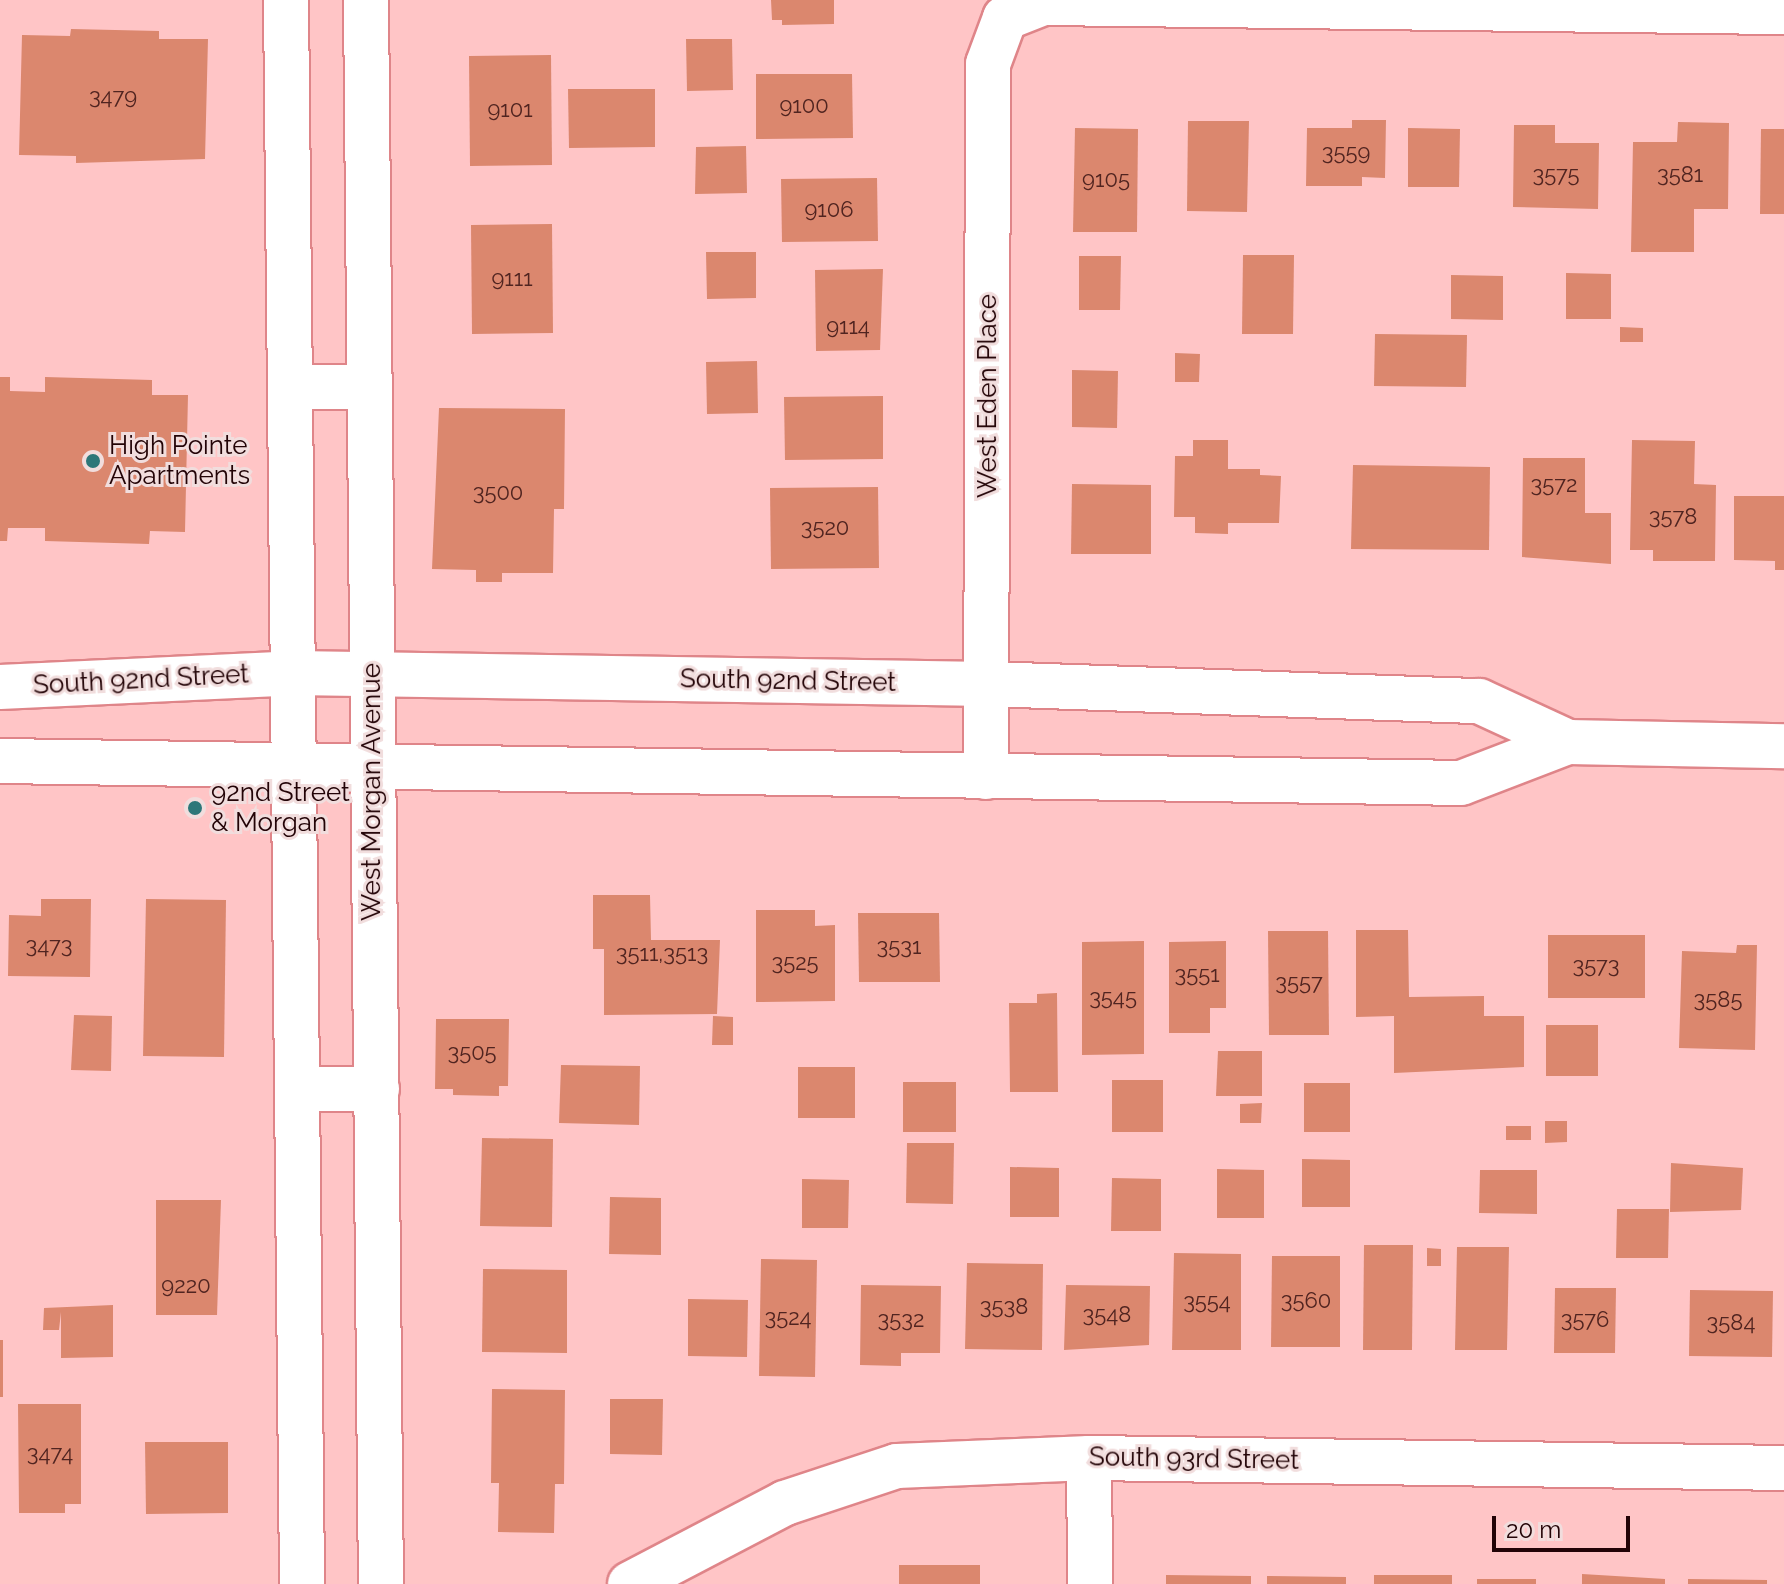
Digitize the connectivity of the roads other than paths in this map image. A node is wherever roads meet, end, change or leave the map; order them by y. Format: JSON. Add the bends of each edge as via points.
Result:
{"nodes":[{"id":1,"x":286,"y":0,"type":"edge"},
{"id":2,"x":366,"y":0,"type":"edge"},
{"id":3,"x":1722,"y":6,"type":"edge"},
{"id":4,"x":1784,"y":12,"type":"edge"},
{"id":5,"x":293,"y":387,"type":"junction"},
{"id":6,"x":370,"y":387,"type":"junction"},
{"id":7,"x":294,"y":673,"type":"junction"},
{"id":8,"x":371,"y":675,"type":"junction"},
{"id":9,"x":988,"y":684,"type":"junction"},
{"id":10,"x":0,"y":687,"type":"edge"},
{"id":11,"x":1568,"y":742,"type":"junction"},
{"id":12,"x":1784,"y":746,"type":"edge"},
{"id":13,"x":0,"y":761,"type":"edge"},
{"id":14,"x":294,"y":765,"type":"junction"},
{"id":15,"x":370,"y":766,"type":"junction"},
{"id":16,"x":986,"y":777,"type":"junction"},
{"id":17,"x":300,"y":1089,"type":"junction"},
{"id":18,"x":377,"y":1089,"type":"junction"},
{"id":19,"x":1089,"y":1458,"type":"junction"},
{"id":20,"x":1784,"y":1468,"type":"edge"},
{"id":21,"x":302,"y":1584,"type":"edge"},
{"id":22,"x":381,"y":1584,"type":"edge"},
{"id":23,"x":630,"y":1584,"type":"edge"},
{"id":24,"x":1090,"y":1584,"type":"edge"}],
"edges":[{"from":1,"to":5,"type":"street"},
{"from":2,"to":6,"type":"street","name":"West Morgan Avenue"},
{"from":3,"to":4,"type":"street"},
{"from":3,"to":9,"type":"street","name":"West Eden Place","via":[[1043,3],[1005,18],[988,64]]},
{"from":5,"to":6,"type":"street"},
{"from":5,"to":7,"type":"street"},
{"from":6,"to":8,"type":"street","name":"West Morgan Avenue"},
{"from":7,"to":8,"type":"street","name":"South 92nd Street"},
{"from":7,"to":10,"type":"street","name":"South 92nd Street"},
{"from":7,"to":14,"type":"street"},
{"from":8,"to":9,"type":"street","name":"South 92nd Street"},
{"from":8,"to":15,"type":"street","name":"West Morgan Avenue"},
{"from":9,"to":11,"type":"street","name":"South 92nd Street","via":[[1479,701]]},
{"from":9,"to":16,"type":"street","name":"West Eden Place"},
{"from":11,"to":12,"type":"street","name":"South 92nd Street"},
{"from":11,"to":16,"type":"street","name":"South 92nd Street","via":[[1461,783]]},
{"from":13,"to":14,"type":"street","name":"South 92nd Street"},
{"from":14,"to":15,"type":"street","name":"South 92nd Street"},
{"from":14,"to":17,"type":"street"},
{"from":15,"to":16,"type":"street","name":"South 92nd Street"},
{"from":15,"to":18,"type":"street","name":"West Morgan Avenue"},
{"from":17,"to":18,"type":"street"},
{"from":17,"to":21,"type":"street"},
{"from":18,"to":22,"type":"street","name":"West Morgan Avenue"},
{"from":19,"to":20,"type":"street","name":"South 93rd Street"},
{"from":19,"to":23,"type":"street","name":"South 93rd Street","via":[[897,1466],[785,1503]]},
{"from":19,"to":24,"type":"street"}]}
